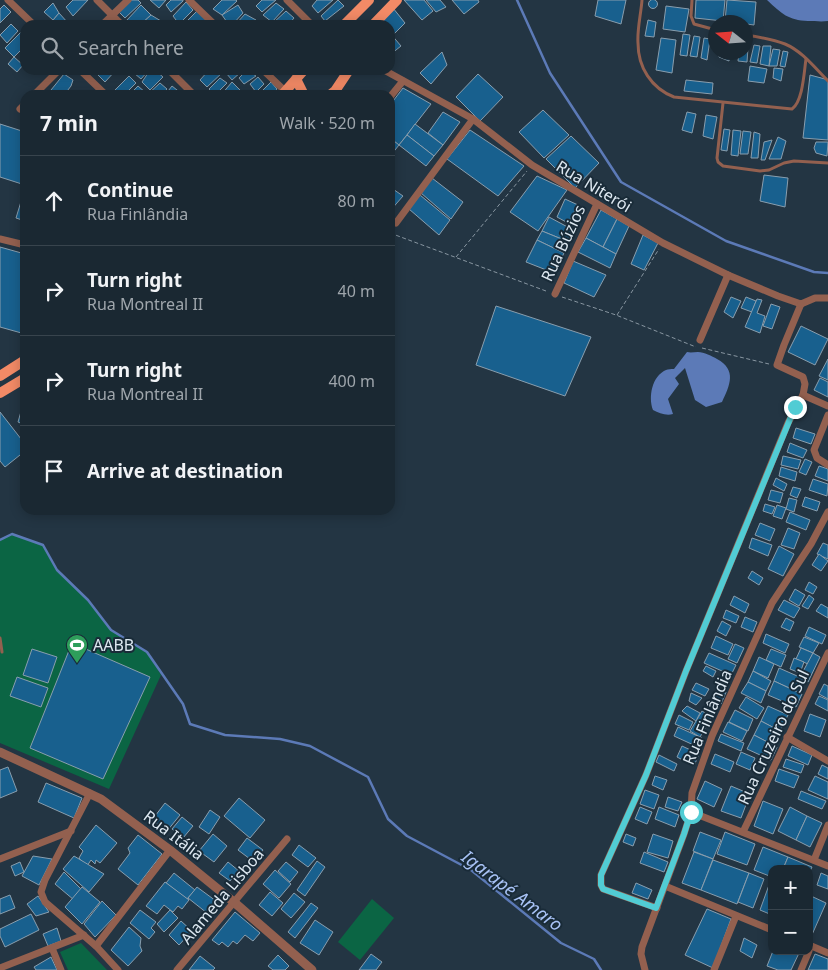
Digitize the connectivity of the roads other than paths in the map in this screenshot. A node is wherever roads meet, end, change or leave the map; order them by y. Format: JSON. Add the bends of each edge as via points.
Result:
{"nodes":[{"id":1,"x":8,"y":0,"type":"edge"},
{"id":2,"x":97,"y":0,"type":"edge"},
{"id":3,"x":128,"y":0,"type":"edge"},
{"id":4,"x":189,"y":0,"type":"edge"},
{"id":5,"x":287,"y":0,"type":"edge"},
{"id":6,"x":369,"y":0,"type":"edge"},
{"id":7,"x":397,"y":0,"type":"edge"},
{"id":8,"x":642,"y":0,"type":"edge"},
{"id":9,"x":692,"y":0,"type":"edge"},
{"id":10,"x":112,"y":15,"type":"junction"},
{"id":11,"x":29,"y":20,"type":"edge"},
{"id":12,"x":107,"y":20,"type":"edge"},
{"id":13,"x":117,"y":20,"type":"edge"},
{"id":14,"x":210,"y":20,"type":"edge"},
{"id":15,"x":307,"y":20,"type":"edge"},
{"id":16,"x":349,"y":20,"type":"edge"},
{"id":17,"x":378,"y":20,"type":"edge"},
{"id":18,"x":708,"y":28,"type":"edge"},
{"id":19,"x":753,"y":36,"type":"edge"},
{"id":20,"x":806,"y":58,"type":"junction"},
{"id":21,"x":54,"y":75,"type":"edge"},
{"id":22,"x":85,"y":75,"type":"edge"},
{"id":23,"x":174,"y":75,"type":"edge"},
{"id":24,"x":267,"y":75,"type":"edge"},
{"id":25,"x":300,"y":75,"type":"edge"},
{"id":26,"x":345,"y":75,"type":"edge"},
{"id":27,"x":392,"y":75,"type":"edge"},
{"id":28,"x":296,"y":79,"type":"junction"},
{"id":29,"x":402,"y":81,"type":"junction"},
{"id":30,"x":828,"y":81,"type":"edge"},
{"id":31,"x":39,"y":90,"type":"edge"},
{"id":32,"x":101,"y":90,"type":"edge"},
{"id":33,"x":189,"y":90,"type":"edge"},
{"id":34,"x":280,"y":90,"type":"edge"},
{"id":35,"x":286,"y":90,"type":"edge"},
{"id":36,"x":302,"y":90,"type":"edge"},
{"id":37,"x":334,"y":90,"type":"edge"},
{"id":38,"x":395,"y":90,"type":"edge"},
{"id":39,"x":723,"y":103,"type":"junction"},
{"id":40,"x":473,"y":118,"type":"junction"},
{"id":41,"x":828,"y":164,"type":"edge"},
{"id":42,"x":597,"y":204,"type":"junction"},
{"id":43,"x":396,"y":223,"type":"dead end"},
{"id":44,"x":0,"y":239,"type":"edge"},
{"id":45,"x":20,"y":244,"type":"edge"},
{"id":46,"x":728,"y":275,"type":"junction"},
{"id":47,"x":554,"y":294,"type":"road end"},
{"id":48,"x":828,"y":298,"type":"edge"},
{"id":49,"x":801,"y":304,"type":"junction"},
{"id":50,"x":700,"y":340,"type":"dead end"},
{"id":51,"x":20,"y":363,"type":"edge"},
{"id":52,"x":20,"y":370,"type":"edge"},
{"id":53,"x":0,"y":376,"type":"edge"},
{"id":54,"x":20,"y":381,"type":"edge"},
{"id":55,"x":0,"y":382,"type":"edge"},
{"id":56,"x":0,"y":393,"type":"edge"},
{"id":57,"x":803,"y":395,"type":"junction"},
{"id":58,"x":828,"y":406,"type":"edge"},
{"id":59,"x":828,"y":415,"type":"edge"},
{"id":60,"x":828,"y":465,"type":"edge"},
{"id":61,"x":828,"y":512,"type":"edge"},
{"id":62,"x":0,"y":638,"type":"edge"},
{"id":63,"x":2,"y":652,"type":"dead end"},
{"id":64,"x":828,"y":654,"type":"edge"},
{"id":65,"x":787,"y":736,"type":"junction"},
{"id":66,"x":1,"y":753,"type":"edge"},
{"id":67,"x":828,"y":761,"type":"edge"},
{"id":68,"x":90,"y":793,"type":"junction"},
{"id":69,"x":691,"y":812,"type":"junction"},
{"id":70,"x":828,"y":825,"type":"edge"},
{"id":71,"x":71,"y":831,"type":"junction"},
{"id":72,"x":743,"y":832,"type":"junction"},
{"id":73,"x":288,"y":839,"type":"dead end"},
{"id":74,"x":170,"y":850,"type":"junction"},
{"id":75,"x":0,"y":859,"type":"edge"},
{"id":76,"x":814,"y":860,"type":"junction"},
{"id":77,"x":828,"y":866,"type":"edge"},
{"id":78,"x":665,"y":886,"type":"junction"},
{"id":79,"x":235,"y":903,"type":"junction"},
{"id":80,"x":656,"y":908,"type":"junction"},
{"id":81,"x":736,"y":916,"type":"junction"},
{"id":82,"x":768,"y":928,"type":"edge"},
{"id":83,"x":84,"y":935,"type":"junction"},
{"id":84,"x":96,"y":946,"type":"junction"},
{"id":85,"x":52,"y":948,"type":"junction"},
{"id":86,"x":813,"y":949,"type":"edge"},
{"id":87,"x":828,"y":953,"type":"edge"},
{"id":88,"x":807,"y":955,"type":"edge"},
{"id":89,"x":0,"y":968,"type":"edge"},
{"id":90,"x":309,"y":969,"type":"edge"},
{"id":91,"x":61,"y":970,"type":"edge"},
{"id":92,"x":118,"y":970,"type":"edge"},
{"id":93,"x":177,"y":970,"type":"edge"},
{"id":94,"x":645,"y":970,"type":"edge"},
{"id":95,"x":714,"y":970,"type":"edge"},
{"id":96,"x":801,"y":970,"type":"edge"}],
"edges":[{"from":1,"to":11,"type":"street"},
{"from":2,"to":10,"type":"street"},
{"from":3,"to":10,"type":"street"},
{"from":4,"to":14,"type":"street"},
{"from":5,"to":15,"type":"street"},
{"from":6,"to":16,"type":"main road"},
{"from":7,"to":17,"type":"main road"},
{"from":8,"to":39,"type":"lane","via":[[638,42],[643,70],[664,93]]},
{"from":9,"to":18,"type":"lane","via":[[694,24]]},
{"from":10,"to":12,"type":"street"},
{"from":10,"to":13,"type":"street"},
{"from":19,"to":20,"type":"lane","via":[[786,45]]},
{"from":20,"to":30,"type":"lane"},
{"from":20,"to":39,"type":"lane","via":[[800,98],[792,109]]},
{"from":21,"to":31,"type":"street"},
{"from":22,"to":32,"type":"street"},
{"from":23,"to":33,"type":"street"},
{"from":24,"to":34,"type":"street"},
{"from":25,"to":28,"type":"main road"},
{"from":26,"to":37,"type":"main road"},
{"from":27,"to":29,"type":"street","name":"Rua Niterói"},
{"from":28,"to":35,"type":"main road"},
{"from":28,"to":36,"type":"main road"},
{"from":29,"to":38,"type":"street"},
{"from":29,"to":40,"type":"street","name":"Rua Niterói"},
{"from":39,"to":41,"type":"lane","via":[[717,158],[723,166],[760,171],[794,161]]},
{"from":40,"to":42,"type":"street","name":"Rua Niterói","via":[[532,165]]},
{"from":40,"to":43,"type":"street"},
{"from":42,"to":46,"type":"street","name":"Rua Niterói","via":[[663,243]]},
{"from":42,"to":47,"type":"street","name":"Rua Búzios"},
{"from":44,"to":45,"type":"street"},
{"from":46,"to":49,"type":"street","name":"Rua Niterói"},
{"from":46,"to":50,"type":"street"},
{"from":48,"to":49,"type":"street","via":[[815,298]]},
{"from":49,"to":57,"type":"street","via":[[777,366],[802,377],[805,384]]},
{"from":51,"to":53,"type":"main road"},
{"from":52,"to":55,"type":"main road"},
{"from":54,"to":56,"type":"main road"},
{"from":57,"to":58,"type":"street"},
{"from":57,"to":80,"type":"street","via":[[788,423],[646,775],[601,875],[603,889]]},
{"from":59,"to":60,"type":"street","via":[[814,450],[817,458]]},
{"from":61,"to":69,"type":"street","name":"Rua Finlândia","via":[[772,603],[712,736],[692,793]]},
{"from":62,"to":63,"type":"lane"},
{"from":64,"to":65,"type":"street","name":"Rua Cruzeiro do Sul"},
{"from":65,"to":67,"type":"street"},
{"from":65,"to":72,"type":"street","name":"Rua Cruzeiro do Sul"},
{"from":66,"to":68,"type":"street","name":"Rua Itália"},
{"from":68,"to":71,"type":"street"},
{"from":68,"to":74,"type":"street","name":"Rua Itália"},
{"from":69,"to":72,"type":"street"},
{"from":69,"to":78,"type":"street","name":"Rua Finlândia"},
{"from":70,"to":76,"type":"street"},
{"from":71,"to":75,"type":"street"},
{"from":71,"to":83,"type":"street","via":[[41,892],[45,902]]},
{"from":72,"to":76,"type":"street"},
{"from":73,"to":79,"type":"street","name":"Alameda Lisboa"},
{"from":74,"to":79,"type":"street","name":"Rua Itália"},
{"from":74,"to":84,"type":"street"},
{"from":76,"to":77,"type":"street"},
{"from":78,"to":80,"type":"street","name":"Rua Finlândia"},
{"from":78,"to":81,"type":"street"},
{"from":79,"to":90,"type":"street","name":"Rua Itália"},
{"from":79,"to":93,"type":"street","name":"Alameda Lisboa"},
{"from":80,"to":94,"type":"street","name":"Rua Finlândia","via":[[642,947]]},
{"from":81,"to":82,"type":"street"},
{"from":81,"to":95,"type":"street"},
{"from":83,"to":84,"type":"street"},
{"from":83,"to":85,"type":"street"},
{"from":84,"to":92,"type":"street"},
{"from":85,"to":89,"type":"street"},
{"from":85,"to":91,"type":"street"},
{"from":86,"to":87,"type":"street"},
{"from":88,"to":96,"type":"street"}]}
